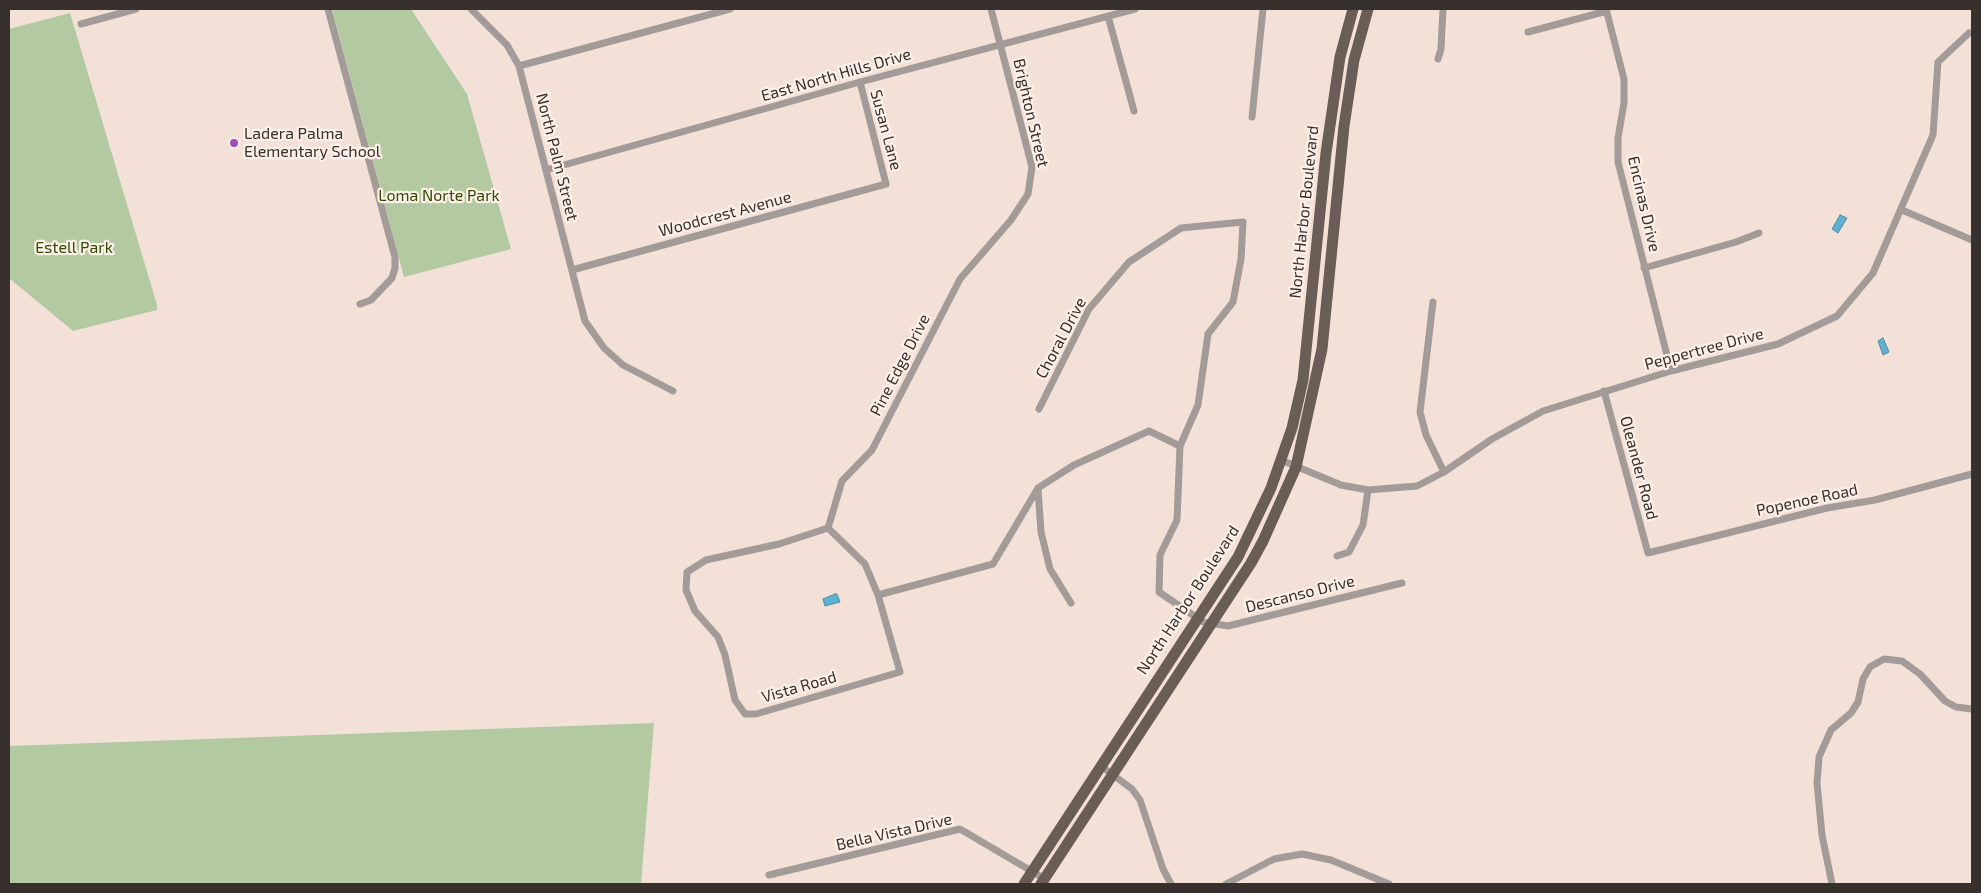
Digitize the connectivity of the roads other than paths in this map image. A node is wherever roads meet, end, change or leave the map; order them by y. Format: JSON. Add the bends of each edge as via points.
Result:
{"nodes":[{"id":1,"x":136,"y":9,"type":"edge"},
{"id":2,"x":328,"y":9,"type":"edge"},
{"id":3,"x":471,"y":9,"type":"edge"},
{"id":4,"x":730,"y":9,"type":"edge"},
{"id":5,"x":991,"y":9,"type":"edge"},
{"id":6,"x":1134,"y":9,"type":"edge"},
{"id":7,"x":1263,"y":9,"type":"edge"},
{"id":8,"x":1353,"y":9,"type":"edge"},
{"id":9,"x":1368,"y":9,"type":"edge"},
{"id":10,"x":1443,"y":9,"type":"edge"},
{"id":11,"x":1606,"y":10,"type":"edge"},
{"id":12,"x":1108,"y":16,"type":"junction"},
{"id":13,"x":81,"y":24,"type":"dead end"},
{"id":14,"x":1528,"y":32,"type":"dead end"},
{"id":15,"x":1969,"y":33,"type":"dead end"},
{"id":16,"x":1000,"y":44,"type":"junction"},
{"id":17,"x":1438,"y":59,"type":"dead end"},
{"id":18,"x":519,"y":66,"type":"junction"},
{"id":19,"x":860,"y":82,"type":"junction"},
{"id":20,"x":1134,"y":111,"type":"dead end"},
{"id":21,"x":1252,"y":117,"type":"dead end"},
{"id":22,"x":546,"y":170,"type":"junction"},
{"id":23,"x":886,"y":184,"type":"joint"},
{"id":24,"x":1902,"y":210,"type":"junction"},
{"id":25,"x":1011,"y":220,"type":"joint"},
{"id":26,"x":1759,"y":233,"type":"dead end"},
{"id":27,"x":1972,"y":240,"type":"edge"},
{"id":28,"x":1644,"y":268,"type":"junction"},
{"id":29,"x":572,"y":270,"type":"junction"},
{"id":30,"x":1433,"y":302,"type":"dead end"},
{"id":31,"x":360,"y":304,"type":"dead end"},
{"id":32,"x":1671,"y":371,"type":"junction"},
{"id":33,"x":673,"y":391,"type":"dead end"},
{"id":34,"x":1604,"y":391,"type":"junction"},
{"id":35,"x":1039,"y":409,"type":"dead end"},
{"id":36,"x":1180,"y":446,"type":"junction"},
{"id":37,"x":1281,"y":460,"type":"junction"},
{"id":38,"x":1296,"y":467,"type":"junction"},
{"id":39,"x":1444,"y":472,"type":"junction"},
{"id":40,"x":1972,"y":474,"type":"edge"},
{"id":41,"x":1038,"y":488,"type":"junction"},
{"id":42,"x":1368,"y":490,"type":"junction"},
{"id":43,"x":828,"y":528,"type":"junction"},
{"id":44,"x":1648,"y":553,"type":"joint"},
{"id":45,"x":1337,"y":556,"type":"dead end"},
{"id":46,"x":1402,"y":583,"type":"dead end"},
{"id":47,"x":878,"y":595,"type":"junction"},
{"id":48,"x":1071,"y":603,"type":"dead end"},
{"id":49,"x":1204,"y":621,"type":"junction"},
{"id":50,"x":1972,"y":709,"type":"edge"},
{"id":51,"x":1101,"y":766,"type":"junction"},
{"id":52,"x":1114,"y":775,"type":"junction"},
{"id":53,"x":1033,"y":871,"type":"junction"},
{"id":54,"x":769,"y":875,"type":"dead end"},
{"id":55,"x":1043,"y":882,"type":"edge"},
{"id":56,"x":1024,"y":884,"type":"edge"},
{"id":57,"x":1171,"y":884,"type":"edge"},
{"id":58,"x":1226,"y":884,"type":"edge"},
{"id":59,"x":1389,"y":884,"type":"edge"},
{"id":60,"x":1832,"y":884,"type":"edge"}],
"edges":[{"from":1,"to":13,"type":"street"},
{"from":2,"to":31,"type":"street","via":[[395,256],[392,278],[372,300]]},
{"from":3,"to":18,"type":"street","name":"North Palm Street","via":[[507,45]]},
{"from":4,"to":18,"type":"street"},
{"from":5,"to":16,"type":"street","name":"Brighton Street"},
{"from":6,"to":12,"type":"street","name":"East North Hills Drive"},
{"from":7,"to":21,"type":"street"},
{"from":8,"to":37,"type":"main road","name":"North Harbor Boulevard","via":[[1340,57],[1330,122],[1303,380]]},
{"from":9,"to":38,"type":"main road","name":"North Harbor Boulevard","via":[[1354,60],[1344,126],[1322,349]]},
{"from":10,"to":17,"type":"street"},
{"from":11,"to":14,"type":"street"},
{"from":11,"to":28,"type":"street","name":"Encinas Drive","via":[[1624,79],[1618,162]]},
{"from":12,"to":16,"type":"street","name":"East North Hills Drive"},
{"from":12,"to":20,"type":"street"},
{"from":15,"to":24,"type":"street","name":"Peppertree Drive","via":[[1938,62],[1933,135]]},
{"from":16,"to":19,"type":"street","name":"East North Hills Drive"},
{"from":16,"to":25,"type":"street","name":"Brighton Street","via":[[1032,167],[1028,194]]},
{"from":18,"to":22,"type":"street","name":"North Palm Street"},
{"from":19,"to":22,"type":"street","name":"East North Hills Drive"},
{"from":19,"to":23,"type":"street","name":"Susan Lane"},
{"from":22,"to":29,"type":"street","name":"North Palm Street"},
{"from":23,"to":29,"type":"street","name":"Woodcrest Avenue"},
{"from":24,"to":27,"type":"street"},
{"from":24,"to":32,"type":"street","name":"Peppertree Drive","via":[[1873,273],[1837,316],[1778,344]]},
{"from":25,"to":43,"type":"street","name":"Pine Edge Drive","via":[[960,279],[872,450],[842,481]]},
{"from":26,"to":28,"type":"street"},
{"from":28,"to":32,"type":"street","name":"Encinas Drive"},
{"from":29,"to":33,"type":"street","name":"North Palm Street","via":[[585,321],[604,348],[623,365]]},
{"from":30,"to":39,"type":"street","via":[[1420,412],[1426,435]]},
{"from":32,"to":34,"type":"street","name":"Peppertree Drive"},
{"from":34,"to":39,"type":"street","name":"Peppertree Drive","via":[[1543,410]]},
{"from":34,"to":44,"type":"street","name":"Oleander Road"},
{"from":35,"to":36,"type":"street","name":"Choral Drive","via":[[1089,309],[1129,262],[1181,228],[1242,222],[1241,259],[1233,302],[1208,334],[1198,405]]},
{"from":36,"to":41,"type":"street","via":[[1149,431],[1074,465]]},
{"from":36,"to":49,"type":"street","via":[[1177,520],[1160,555],[1160,592]]},
{"from":37,"to":38,"type":"street","name":"Peppertree Drive"},
{"from":37,"to":49,"type":"main road","name":"North Harbor Boulevard","via":[[1251,533]]},
{"from":38,"to":42,"type":"street","name":"Peppertree Drive","via":[[1341,485]]},
{"from":38,"to":49,"type":"main road","name":"North Harbor Boulevard","via":[[1263,541]]},
{"from":39,"to":42,"type":"street","name":"Peppertree Drive","via":[[1417,486]]},
{"from":40,"to":44,"type":"street","name":"Popenoe Road"},
{"from":41,"to":47,"type":"street","via":[[993,564]]},
{"from":41,"to":48,"type":"street","via":[[1041,532],[1050,569]]},
{"from":42,"to":45,"type":"street","via":[[1363,525],[1349,552]]},
{"from":43,"to":47,"type":"street","name":"Vista Road","via":[[865,564]]},
{"from":43,"to":47,"type":"street","name":"Vista Road","via":[[779,544],[706,560],[687,572],[686,590],[695,611],[718,637],[736,700],[745,714],[756,714],[900,672]]},
{"from":46,"to":49,"type":"street","name":"Descanso Drive","via":[[1228,626]]},
{"from":49,"to":51,"type":"main road","name":"North Harbor Boulevard"},
{"from":49,"to":52,"type":"main road","name":"North Harbor Boulevard"},
{"from":50,"to":60,"type":"street","via":[[1945,702],[1920,674],[1902,661],[1884,659],[1870,667],[1855,708],[1831,730],[1818,757],[1822,835]]},
{"from":51,"to":52,"type":"street"},
{"from":51,"to":53,"type":"main road","name":"North Harbor Boulevard"},
{"from":52,"to":55,"type":"main road","name":"North Harbor Boulevard"},
{"from":52,"to":57,"type":"street","via":[[1140,800],[1163,870]]},
{"from":53,"to":54,"type":"street","name":"Bella Vista Drive","via":[[960,829]]},
{"from":53,"to":55,"type":"street","name":"Bella Vista Drive"},
{"from":53,"to":56,"type":"main road","name":"North Harbor Boulevard"},
{"from":58,"to":59,"type":"street","via":[[1274,859],[1302,854],[1331,860]]}]}
